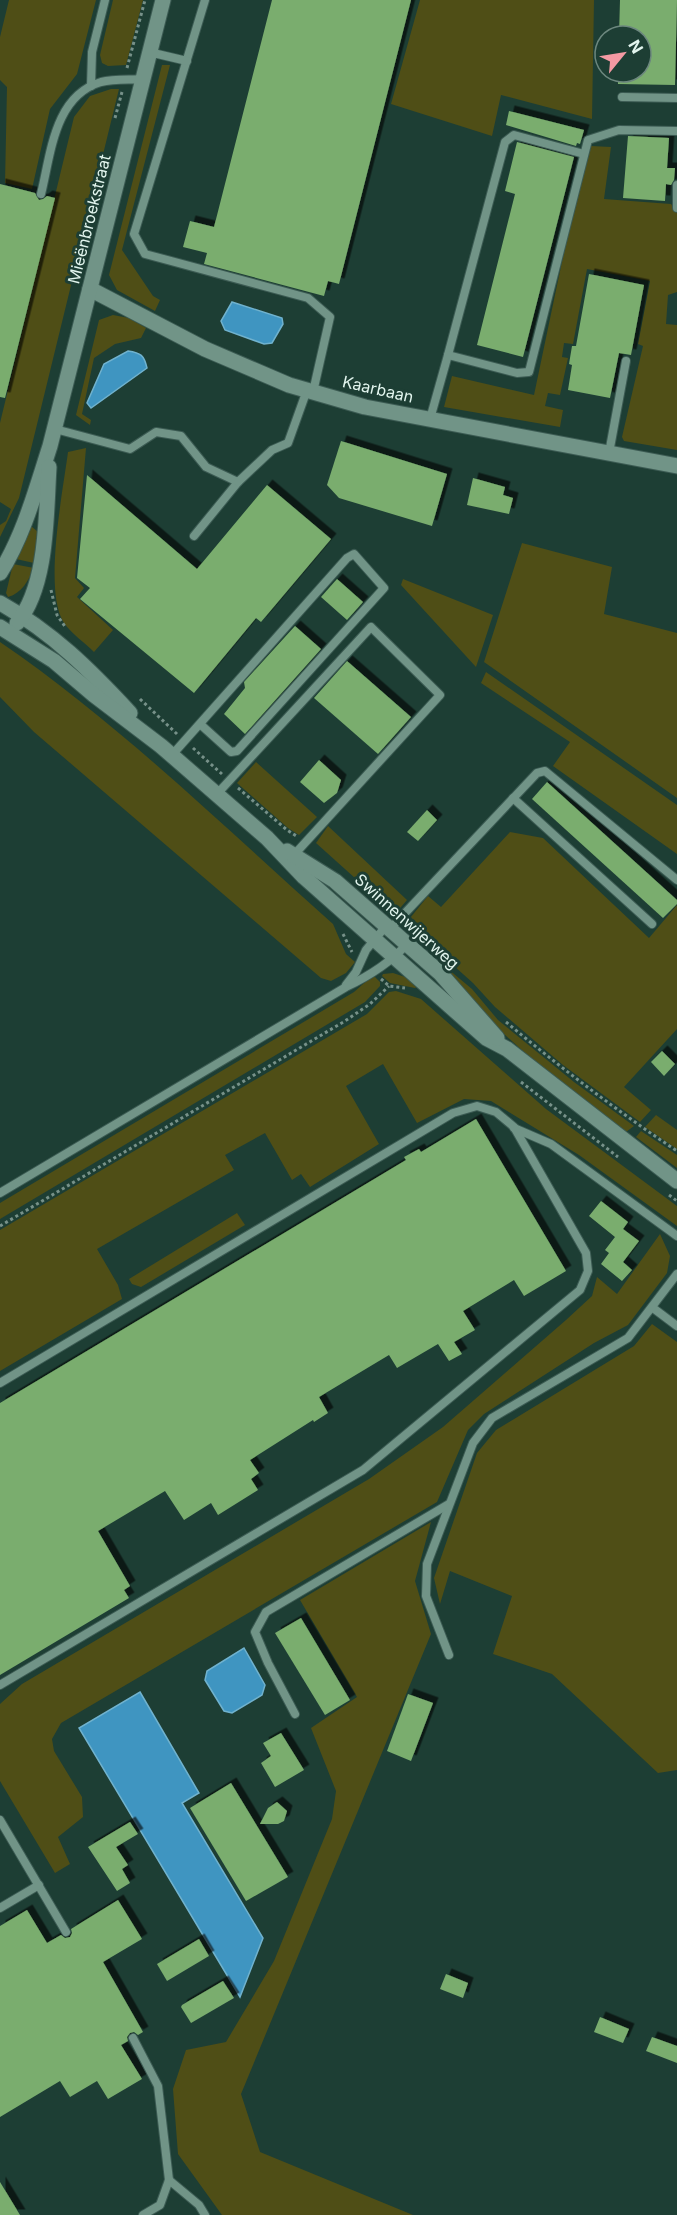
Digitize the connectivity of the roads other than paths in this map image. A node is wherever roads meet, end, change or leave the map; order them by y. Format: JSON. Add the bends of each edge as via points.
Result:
{"nodes":[{"id":1,"x":105,"y":0,"type":"edge"},
{"id":2,"x":163,"y":0,"type":"edge"},
{"id":3,"x":205,"y":0,"type":"edge"},
{"id":4,"x":149,"y":52,"type":"junction"},
{"id":5,"x":187,"y":61,"type":"junction"},
{"id":6,"x":142,"y":79,"type":"junction"},
{"id":7,"x":91,"y":86,"type":"junction"},
{"id":8,"x":622,"y":97,"type":"dead end"},
{"id":9,"x":677,"y":98,"type":"edge"},
{"id":10,"x":677,"y":130,"type":"edge"},
{"id":11,"x":584,"y":154,"type":"junction"},
{"id":12,"x":677,"y":185,"type":"edge"},
{"id":13,"x":41,"y":194,"type":"dead end"},
{"id":14,"x":677,"y":208,"type":"edge"},
{"id":15,"x":90,"y":289,"type":"junction"},
{"id":16,"x":448,"y":355,"type":"junction"},
{"id":17,"x":626,"y":361,"type":"dead end"},
{"id":18,"x":310,"y":391,"type":"junction"},
{"id":19,"x":430,"y":419,"type":"junction"},
{"id":20,"x":55,"y":429,"type":"junction"},
{"id":21,"x":50,"y":446,"type":"junction"},
{"id":22,"x":609,"y":453,"type":"junction"},
{"id":23,"x":677,"y":466,"type":"edge"},
{"id":24,"x":238,"y":482,"type":"junction"},
{"id":25,"x":195,"y":536,"type":"dead end"},
{"id":26,"x":0,"y":573,"type":"edge"},
{"id":27,"x":0,"y":603,"type":"edge"},
{"id":28,"x":23,"y":616,"type":"junction"},
{"id":29,"x":5,"y":629,"type":"edge"},
{"id":30,"x":200,"y":724,"type":"junction"},
{"id":31,"x":166,"y":751,"type":"junction"},
{"id":32,"x":217,"y":794,"type":"junction"},
{"id":33,"x":513,"y":798,"type":"junction"},
{"id":34,"x":292,"y":858,"type":"junction"},
{"id":35,"x":677,"y":880,"type":"edge"},
{"id":36,"x":652,"y":924,"type":"dead end"},
{"id":37,"x":388,"y":927,"type":"junction"},
{"id":38,"x":374,"y":940,"type":"junction"},
{"id":39,"x":406,"y":944,"type":"junction"},
{"id":40,"x":394,"y":958,"type":"junction"},
{"id":41,"x":346,"y":987,"type":"junction"},
{"id":42,"x":507,"y":1049,"type":"junction"},
{"id":43,"x":514,"y":1127,"type":"junction"},
{"id":44,"x":677,"y":1181,"type":"edge"},
{"id":45,"x":0,"y":1193,"type":"edge"},
{"id":46,"x":677,"y":1236,"type":"edge"},
{"id":47,"x":677,"y":1274,"type":"edge"},
{"id":48,"x":653,"y":1308,"type":"junction"},
{"id":49,"x":677,"y":1326,"type":"edge"},
{"id":50,"x":0,"y":1383,"type":"edge"},
{"id":51,"x":449,"y":1504,"type":"junction"},
{"id":52,"x":449,"y":1655,"type":"dead end"},
{"id":53,"x":0,"y":1685,"type":"edge"},
{"id":54,"x":295,"y":1714,"type":"dead end"},
{"id":55,"x":0,"y":1820,"type":"edge"},
{"id":56,"x":39,"y":1885,"type":"junction"},
{"id":57,"x":0,"y":1908,"type":"edge"},
{"id":58,"x":66,"y":1932,"type":"dead end"},
{"id":59,"x":132,"y":2038,"type":"dead end"},
{"id":60,"x":169,"y":2180,"type":"junction"},
{"id":61,"x":143,"y":2215,"type":"edge"},
{"id":62,"x":205,"y":2215,"type":"edge"}],
"edges":[{"from":1,"to":7,"type":"lane","via":[[92,52]]},
{"from":2,"to":4,"type":"street","name":"Mieënbroekstraat"},
{"from":3,"to":5,"type":"lane"},
{"from":4,"to":5,"type":"lane"},
{"from":4,"to":6,"type":"street","name":"Mieënbroekstraat"},
{"from":5,"to":18,"type":"lane","via":[[134,234],[145,254],[308,298],[330,317]]},
{"from":6,"to":7,"type":"lane"},
{"from":6,"to":15,"type":"street","name":"Mieënbroekstraat"},
{"from":7,"to":13,"type":"lane","via":[[81,91],[60,117]]},
{"from":8,"to":9,"type":"lane"},
{"from":10,"to":11,"type":"lane","via":[[619,130],[588,140]]},
{"from":11,"to":16,"type":"lane","via":[[514,135],[505,142]]},
{"from":11,"to":16,"type":"lane","via":[[529,372],[517,373]]},
{"from":12,"to":14,"type":"lane"},
{"from":15,"to":18,"type":"street","name":"Kaarbaan","via":[[205,349]]},
{"from":15,"to":20,"type":"street","name":"Mieënbroekstraat"},
{"from":16,"to":19,"type":"lane"},
{"from":17,"to":22,"type":"lane"},
{"from":18,"to":19,"type":"street","name":"Kaarbaan","via":[[365,407]]},
{"from":18,"to":24,"type":"lane","via":[[288,443],[272,450]]},
{"from":19,"to":22,"type":"street","name":"Kaarbaan"},
{"from":20,"to":21,"type":"street","name":"Mieënbroekstraat"},
{"from":20,"to":24,"type":"lane","via":[[130,449],[156,432],[181,436],[206,467]]},
{"from":21,"to":26,"type":"street","name":"Mieënbroekstraat","via":[[29,508]]},
{"from":21,"to":28,"type":"street","name":"Mieënbroekstraat","via":[[40,566]]},
{"from":22,"to":23,"type":"street","name":"Kaarbaan"},
{"from":24,"to":25,"type":"lane"},
{"from":27,"to":28,"type":"street","name":"Swinnenwijerweg"},
{"from":28,"to":29,"type":"street","name":"Mieënbroekstraat"},
{"from":28,"to":31,"type":"street","name":"Swinnenwijerweg","via":[[65,646]]},
{"from":29,"to":31,"type":"street","name":"Swinnenwijerweg","via":[[54,661]]},
{"from":30,"to":30,"type":"lane","via":[[347,558],[354,554],[384,588],[237,751],[231,752]]},
{"from":30,"to":31,"type":"lane"},
{"from":31,"to":32,"type":"street","name":"Swinnenwijerweg"},
{"from":32,"to":34,"type":"street","name":"Swinnenwijerweg"},
{"from":32,"to":34,"type":"lane","via":[[371,627],[440,695]]},
{"from":33,"to":35,"type":"lane","via":[[537,773],[545,771]]},
{"from":33,"to":36,"type":"lane"},
{"from":33,"to":37,"type":"lane"},
{"from":34,"to":37,"type":"street","name":"Swinnenwijerweg","via":[[335,881]]},
{"from":34,"to":38,"type":"street","name":"Swinnenwijerweg"},
{"from":37,"to":38,"type":"lane"},
{"from":37,"to":39,"type":"street","name":"Swinnenwijerweg"},
{"from":38,"to":40,"type":"street","name":"Swinnenwijerweg"},
{"from":38,"to":41,"type":"lane"},
{"from":39,"to":40,"type":"lane"},
{"from":39,"to":42,"type":"street","name":"Swinnenwijerweg","via":[[459,993]]},
{"from":40,"to":41,"type":"lane"},
{"from":40,"to":42,"type":"street","name":"Swinnenwijerweg","via":[[486,1038]]},
{"from":41,"to":45,"type":"lane"},
{"from":42,"to":44,"type":"street","name":"Swinnenwijerweg"},
{"from":43,"to":46,"type":"lane","via":[[551,1144]]},
{"from":43,"to":50,"type":"lane","via":[[496,1112],[477,1106],[453,1113]]},
{"from":43,"to":53,"type":"lane","via":[[586,1253],[588,1271],[580,1290],[363,1470]]},
{"from":47,"to":48,"type":"lane"},
{"from":48,"to":49,"type":"lane"},
{"from":48,"to":51,"type":"lane","via":[[628,1338],[492,1418],[472,1443]]},
{"from":51,"to":52,"type":"lane","via":[[427,1564],[426,1596]]},
{"from":51,"to":54,"type":"lane","via":[[266,1612],[255,1632]]},
{"from":55,"to":56,"type":"lane"},
{"from":56,"to":57,"type":"lane"},
{"from":56,"to":58,"type":"lane"},
{"from":59,"to":60,"type":"lane","via":[[158,2086]]},
{"from":60,"to":61,"type":"lane","via":[[160,2205]]},
{"from":60,"to":62,"type":"lane","via":[[200,2205]]}]}
